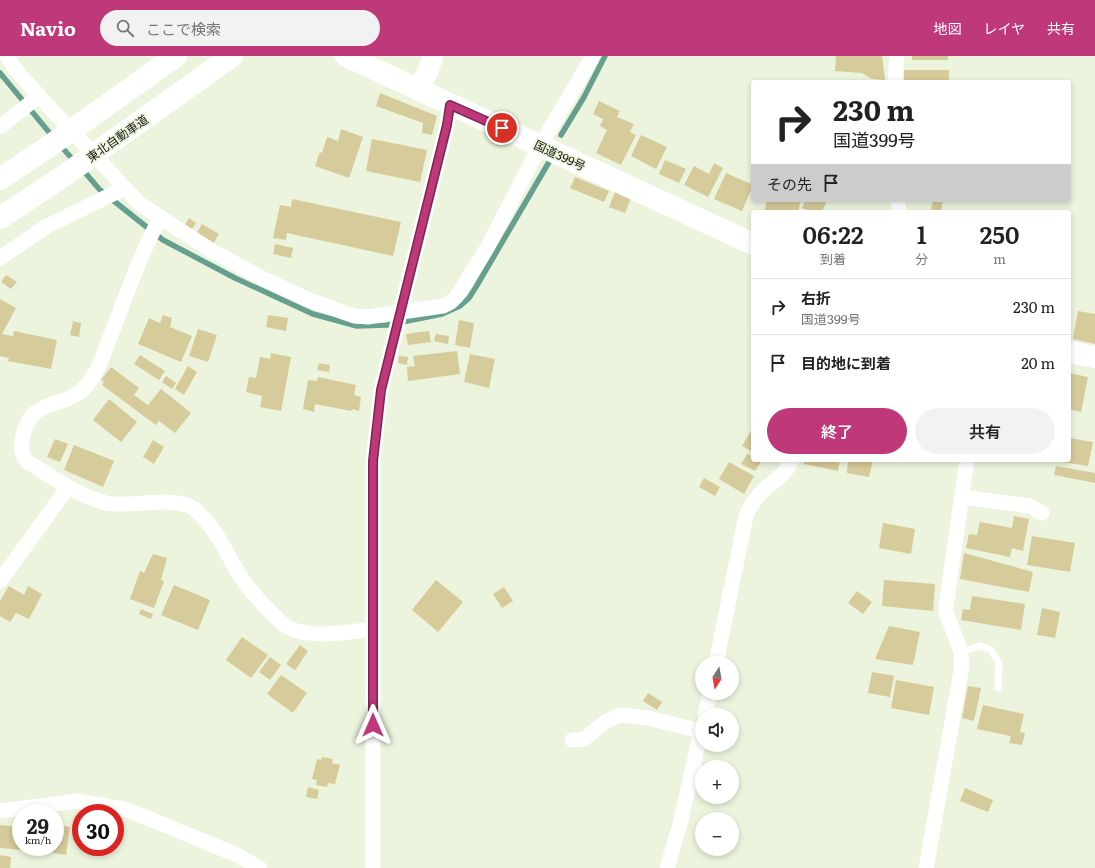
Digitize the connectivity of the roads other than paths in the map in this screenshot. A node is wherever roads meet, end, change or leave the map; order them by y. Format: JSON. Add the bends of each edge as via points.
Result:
{"nodes":[{"id":1,"x":7,"y":56,"type":"edge"},
{"id":2,"x":176,"y":56,"type":"edge"},
{"id":3,"x":232,"y":56,"type":"edge"},
{"id":4,"x":346,"y":56,"type":"edge"},
{"id":5,"x":433,"y":56,"type":"edge"},
{"id":6,"x":593,"y":56,"type":"edge"},
{"id":7,"x":897,"y":56,"type":"edge"},
{"id":8,"x":895,"y":80,"type":"edge"},
{"id":9,"x":418,"y":90,"type":"junction"},
{"id":10,"x":31,"y":102,"type":"junction"},
{"id":11,"x":450,"y":105,"type":"junction"},
{"id":12,"x":0,"y":127,"type":"edge"},
{"id":13,"x":540,"y":146,"type":"junction"},
{"id":14,"x":0,"y":179,"type":"edge"},
{"id":15,"x":121,"y":190,"type":"junction"},
{"id":16,"x":0,"y":218,"type":"edge"},
{"id":17,"x":155,"y":227,"type":"junction"},
{"id":18,"x":751,"y":243,"type":"edge"},
{"id":19,"x":0,"y":258,"type":"edge"},
{"id":20,"x":399,"y":315,"type":"junction"},
{"id":21,"x":1071,"y":352,"type":"edge"},
{"id":22,"x":1095,"y":357,"type":"edge"},
{"id":23,"x":791,"y":462,"type":"edge"},
{"id":24,"x":967,"y":462,"type":"edge"},
{"id":25,"x":68,"y":487,"type":"junction"},
{"id":26,"x":962,"y":497,"type":"junction"},
{"id":27,"x":1042,"y":514,"type":"dead end"},
{"id":28,"x":0,"y":582,"type":"edge"},
{"id":29,"x":373,"y":629,"type":"junction"},
{"id":30,"x":960,"y":652,"type":"junction"},
{"id":31,"x":717,"y":656,"type":"edge"},
{"id":32,"x":998,"y":688,"type":"dead end"},
{"id":33,"x":695,"y":728,"type":"edge"},
{"id":34,"x":572,"y":740,"type":"dead end"},
{"id":35,"x":697,"y":752,"type":"edge"},
{"id":36,"x":0,"y":811,"type":"edge"},
{"id":37,"x":260,"y":868,"type":"edge"},
{"id":38,"x":373,"y":868,"type":"edge"},
{"id":39,"x":667,"y":868,"type":"edge"},
{"id":40,"x":926,"y":868,"type":"edge"}],
"edges":[{"from":1,"to":10,"type":"street"},
{"from":2,"to":14,"type":"highway"},
{"from":3,"to":16,"type":"highway","name":"東北自動車道"},
{"from":4,"to":9,"type":"highway","name":"国道399号"},
{"from":5,"to":9,"type":"main road"},
{"from":6,"to":13,"type":"street"},
{"from":7,"to":8,"type":"street"},
{"from":9,"to":11,"type":"highway","name":"国道399号"},
{"from":10,"to":12,"type":"street"},
{"from":10,"to":15,"type":"street"},
{"from":11,"to":13,"type":"highway","name":"国道399号"},
{"from":11,"to":20,"type":"street"},
{"from":13,"to":18,"type":"highway","name":"国道399号"},
{"from":13,"to":20,"type":"street","via":[[487,248],[457,296],[443,306]]},
{"from":15,"to":17,"type":"street","via":[[140,204]]},
{"from":15,"to":19,"type":"street","via":[[47,226]]},
{"from":17,"to":20,"type":"street","via":[[212,251],[307,299],[354,316]]},
{"from":17,"to":25,"type":"street","via":[[100,363],[87,385],[75,395],[41,409],[30,416],[27,423],[21,449],[23,457]]},
{"from":20,"to":29,"type":"street","via":[[381,390],[373,461]]},
{"from":21,"to":22,"type":"highway"},
{"from":23,"to":31,"type":"street","via":[[784,473],[751,505],[746,516]]},
{"from":24,"to":26,"type":"street"},
{"from":25,"to":28,"type":"street"},
{"from":25,"to":29,"type":"street","via":[[118,505],[179,502],[192,508],[226,550],[242,582],[287,626],[304,632],[335,634]]},
{"from":26,"to":27,"type":"street","via":[[1030,506]]},
{"from":26,"to":30,"type":"street","via":[[946,606]]},
{"from":29,"to":38,"type":"street"},
{"from":30,"to":32,"type":"lane","via":[[980,646],[991,650],[999,663]]},
{"from":30,"to":40,"type":"street","via":[[962,666]]},
{"from":33,"to":34,"type":"street","via":[[619,715],[605,722],[584,739]]},
{"from":35,"to":39,"type":"street"},
{"from":36,"to":37,"type":"street","via":[[78,801],[128,810],[237,855]]}]}
